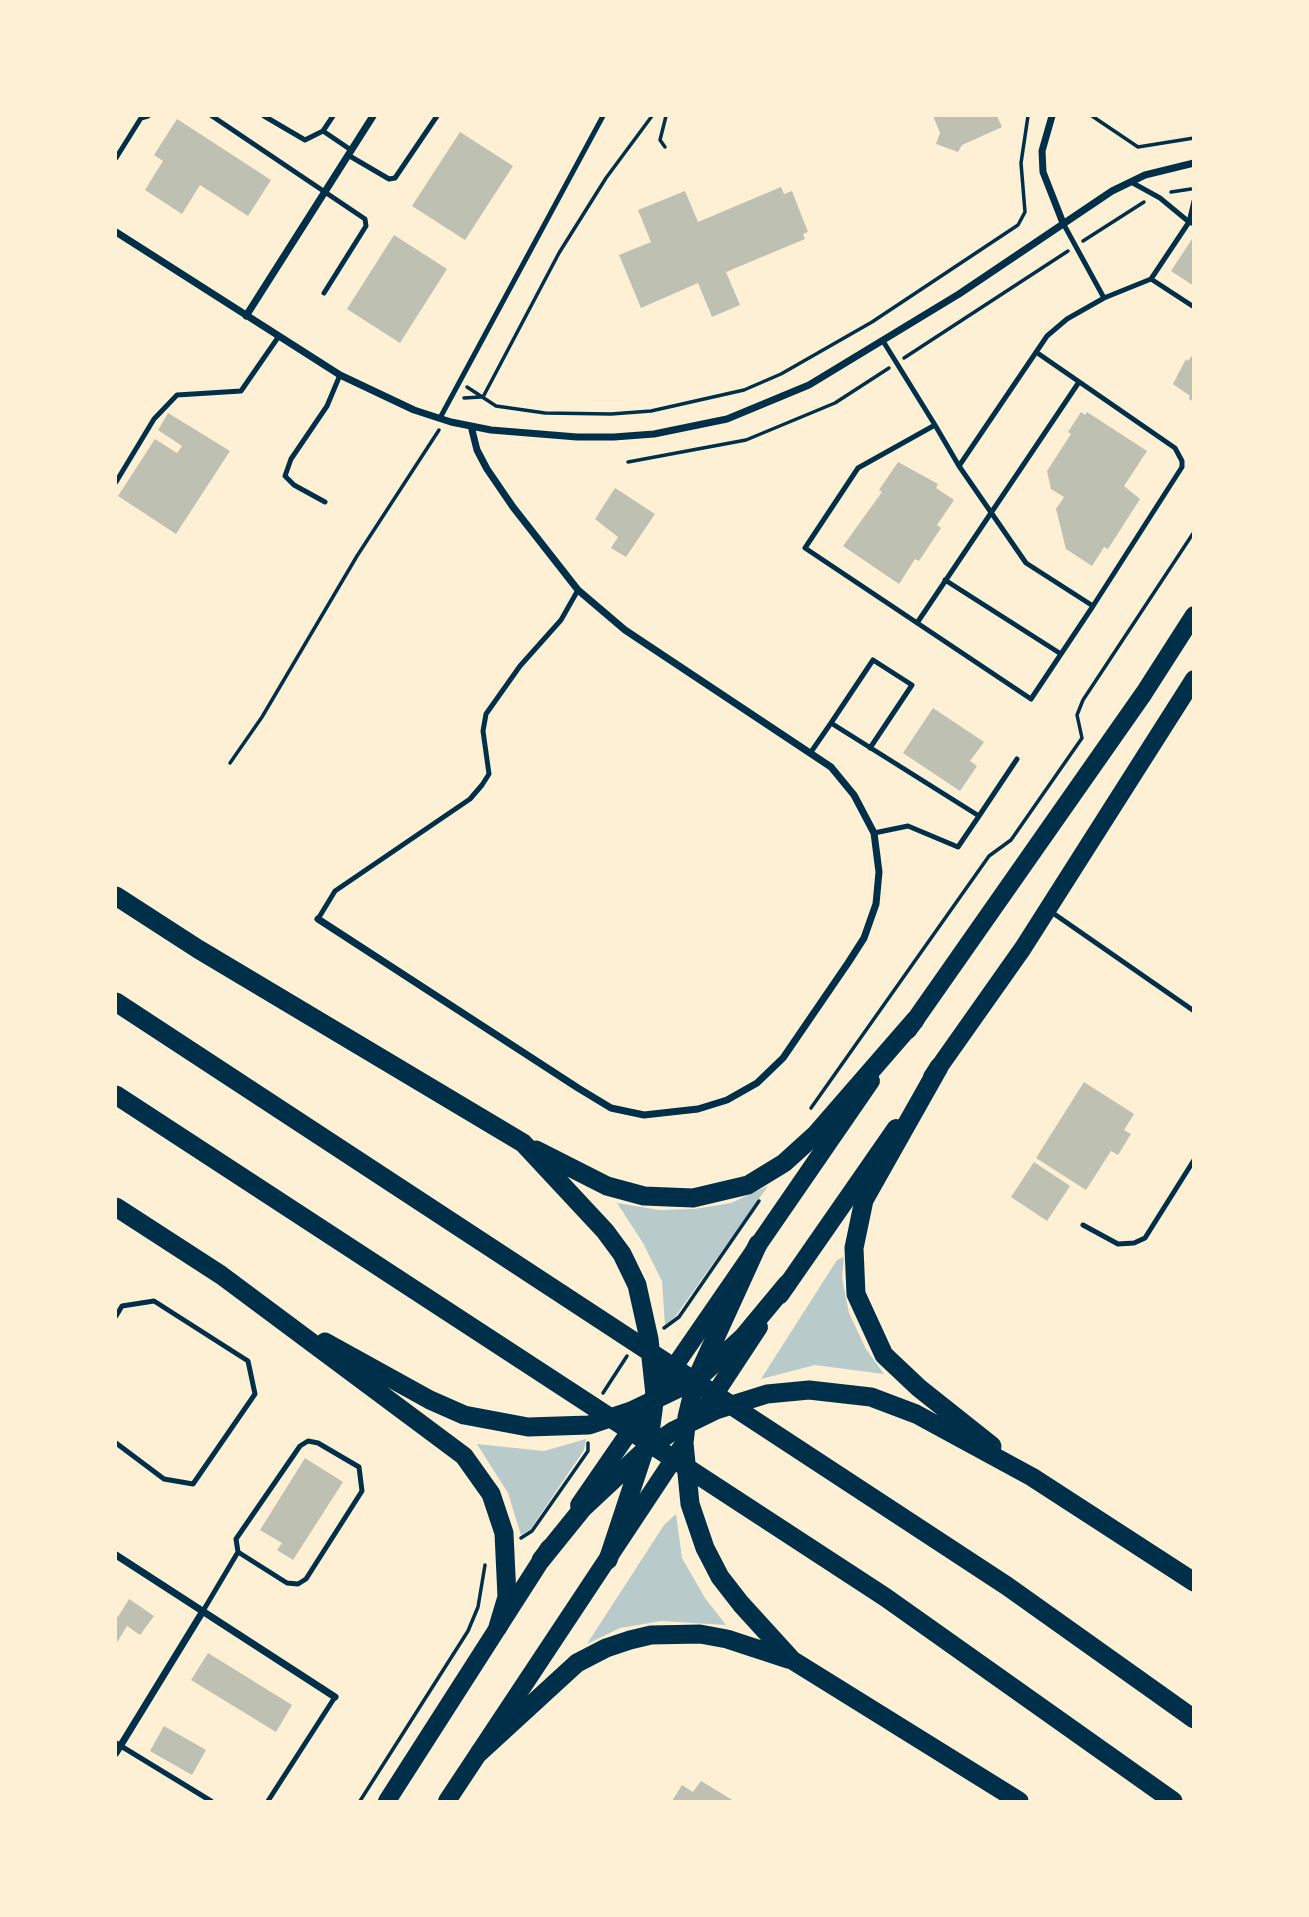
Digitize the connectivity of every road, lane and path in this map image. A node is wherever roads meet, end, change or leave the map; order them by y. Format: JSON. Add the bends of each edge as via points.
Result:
{"nodes":[{"id":1,"x":148,"y":116,"type":"edge"},
{"id":2,"x":212,"y":116,"type":"edge"},
{"id":3,"x":264,"y":116,"type":"edge"},
{"id":4,"x":333,"y":116,"type":"edge"},
{"id":5,"x":373,"y":116,"type":"edge"},
{"id":6,"x":437,"y":116,"type":"edge"},
{"id":7,"x":603,"y":116,"type":"edge"},
{"id":8,"x":652,"y":116,"type":"edge"},
{"id":9,"x":666,"y":116,"type":"edge"},
{"id":10,"x":1028,"y":116,"type":"edge"},
{"id":11,"x":1052,"y":116,"type":"edge"},
{"id":12,"x":1092,"y":116,"type":"edge"},
{"id":13,"x":323,"y":131,"type":"junction"},
{"id":14,"x":1194,"y":138,"type":"edge"},
{"id":15,"x":665,"y":147,"type":"dead end"},
{"id":16,"x":349,"y":152,"type":"junction"},
{"id":17,"x":116,"y":158,"type":"edge"},
{"id":18,"x":1194,"y":163,"type":"edge"},
{"id":19,"x":1131,"y":182,"type":"junction"},
{"id":20,"x":1194,"y":188,"type":"edge"},
{"id":21,"x":324,"y":192,"type":"junction"},
{"id":22,"x":1156,"y":197,"type":"junction"},
{"id":23,"x":1194,"y":201,"type":"edge"},
{"id":24,"x":1063,"y":223,"type":"junction"},
{"id":25,"x":1191,"y":223,"type":"edge"},
{"id":26,"x":116,"y":232,"type":"edge"},
{"id":27,"x":1076,"y":246,"type":"junction"},
{"id":28,"x":1151,"y":279,"type":"junction"},
{"id":29,"x":324,"y":293,"type":"dead end"},
{"id":30,"x":1104,"y":298,"type":"junction"},
{"id":31,"x":1194,"y":307,"type":"edge"},
{"id":32,"x":246,"y":316,"type":"junction"},
{"id":33,"x":279,"y":336,"type":"junction"},
{"id":34,"x":883,"y":341,"type":"junction"},
{"id":35,"x":1036,"y":352,"type":"junction"},
{"id":36,"x":897,"y":363,"type":"junction"},
{"id":37,"x":340,"y":375,"type":"junction"},
{"id":38,"x":1079,"y":382,"type":"junction"},
{"id":39,"x":459,"y":383,"type":"junction"},
{"id":40,"x":483,"y":397,"type":"junction"},
{"id":41,"x":442,"y":419,"type":"junction"},
{"id":42,"x":934,"y":425,"type":"junction"},
{"id":43,"x":471,"y":426,"type":"junction"},
{"id":44,"x":628,"y":462,"type":"dead end"},
{"id":45,"x":959,"y":466,"type":"junction"},
{"id":46,"x":116,"y":482,"type":"edge"},
{"id":47,"x":325,"y":502,"type":"dead end"},
{"id":48,"x":990,"y":511,"type":"junction"},
{"id":49,"x":1194,"y":532,"type":"edge"},
{"id":50,"x":945,"y":580,"type":"junction"},
{"id":51,"x":578,"y":590,"type":"junction"},
{"id":52,"x":1093,"y":606,"type":"junction"},
{"id":53,"x":1194,"y":615,"type":"edge"},
{"id":54,"x":917,"y":623,"type":"junction"},
{"id":55,"x":1061,"y":654,"type":"junction"},
{"id":56,"x":1194,"y":679,"type":"edge"},
{"id":57,"x":831,"y":723,"type":"junction"},
{"id":58,"x":870,"y":748,"type":"junction"},
{"id":59,"x":811,"y":752,"type":"junction"},
{"id":60,"x":1017,"y":759,"type":"dead end"},
{"id":61,"x":230,"y":763,"type":"dead end"},
{"id":62,"x":978,"y":816,"type":"junction"},
{"id":63,"x":874,"y":833,"type":"junction"},
{"id":64,"x":116,"y":895,"type":"edge"},
{"id":65,"x":1047,"y":909,"type":"junction"},
{"id":66,"x":317,"y":919,"type":"joint"},
{"id":67,"x":116,"y":1002,"type":"edge"},
{"id":68,"x":1194,"y":1011,"type":"edge"},
{"id":69,"x":915,"y":1020,"type":"junction"},
{"id":70,"x":939,"y":1067,"type":"junction"},
{"id":71,"x":116,"y":1095,"type":"edge"},
{"id":72,"x":804,"y":1117,"type":"dead end"},
{"id":73,"x":523,"y":1143,"type":"junction"},
{"id":74,"x":1194,"y":1160,"type":"edge"},
{"id":75,"x":768,"y":1175,"type":"junction"},
{"id":76,"x":116,"y":1207,"type":"edge"},
{"id":77,"x":1083,"y":1224,"type":"dead end"},
{"id":78,"x":758,"y":1244,"type":"junction"},
{"id":79,"x":787,"y":1284,"type":"junction"},
{"id":80,"x":116,"y":1316,"type":"edge"},
{"id":81,"x":290,"y":1324,"type":"junction"},
{"id":82,"x":649,"y":1339,"type":"junction"},
{"id":83,"x":696,"y":1380,"type":"junction"},
{"id":84,"x":600,"y":1397,"type":"dead end"},
{"id":85,"x":653,"y":1399,"type":"junction"},
{"id":86,"x":589,"y":1425,"type":"junction"},
{"id":87,"x":690,"y":1428,"type":"junction"},
{"id":88,"x":116,"y":1443,"type":"edge"},
{"id":89,"x":645,"y":1451,"type":"junction"},
{"id":90,"x":1032,"y":1477,"type":"junction"},
{"id":91,"x":507,"y":1548,"type":"junction"},
{"id":92,"x":238,"y":1552,"type":"junction"},
{"id":93,"x":116,"y":1555,"type":"edge"},
{"id":94,"x":541,"y":1560,"type":"junction"},
{"id":95,"x":608,"y":1560,"type":"junction"},
{"id":96,"x":1194,"y":1582,"type":"edge"},
{"id":97,"x":203,"y":1611,"type":"junction"},
{"id":98,"x":498,"y":1627,"type":"junction"},
{"id":99,"x":792,"y":1660,"type":"junction"},
{"id":100,"x":335,"y":1697,"type":"joint"},
{"id":101,"x":1194,"y":1719,"type":"edge"},
{"id":102,"x":117,"y":1747,"type":"edge"},
{"id":103,"x":480,"y":1752,"type":"junction"},
{"id":104,"x":211,"y":1801,"type":"edge"},
{"id":105,"x":268,"y":1801,"type":"edge"},
{"id":106,"x":360,"y":1801,"type":"edge"},
{"id":107,"x":387,"y":1801,"type":"edge"},
{"id":108,"x":447,"y":1801,"type":"edge"},
{"id":109,"x":1019,"y":1801,"type":"edge"},
{"id":110,"x":1173,"y":1801,"type":"edge"}],
"edges":[{"from":1,"to":17,"type":"lane","via":[[141,118]]},
{"from":2,"to":21,"type":"lane"},
{"from":3,"to":13,"type":"lane","via":[[305,140]]},
{"from":4,"to":13,"type":"lane"},
{"from":5,"to":16,"type":"street"},
{"from":6,"to":16,"type":"lane","via":[[395,178],[389,179]]},
{"from":7,"to":39,"type":"lane"},
{"from":8,"to":40,"type":"path","via":[[559,253]]},
{"from":9,"to":15,"type":"path","via":[[660,140]]},
{"from":10,"to":40,"type":"path","via":[[1021,163],[1025,212],[1018,225],[872,322],[781,374],[744,390],[651,411],[545,413],[496,406]]},
{"from":11,"to":24,"type":"street","via":[[1042,151],[1043,172]]},
{"from":12,"to":14,"type":"path","via":[[1138,147]]},
{"from":13,"to":16,"type":"lane"},
{"from":16,"to":21,"type":"street"},
{"from":18,"to":19,"type":"street"},
{"from":19,"to":22,"type":"lane"},
{"from":19,"to":24,"type":"street"},
{"from":20,"to":22,"type":"path"},
{"from":21,"to":29,"type":"lane","via":[[365,219],[366,226]]},
{"from":21,"to":32,"type":"street"},
{"from":22,"to":25,"type":"lane"},
{"from":22,"to":27,"type":"path"},
{"from":23,"to":25,"type":"lane"},
{"from":24,"to":27,"type":"lane"},
{"from":24,"to":34,"type":"street"},
{"from":25,"to":28,"type":"lane"},
{"from":26,"to":32,"type":"street"},
{"from":27,"to":30,"type":"lane"},
{"from":27,"to":36,"type":"path"},
{"from":28,"to":30,"type":"lane"},
{"from":28,"to":31,"type":"lane"},
{"from":30,"to":35,"type":"lane","via":[[1066,319]]},
{"from":32,"to":33,"type":"street"},
{"from":33,"to":37,"type":"street"},
{"from":33,"to":46,"type":"lane","via":[[241,391],[177,395],[154,419]]},
{"from":34,"to":36,"type":"lane"},
{"from":34,"to":43,"type":"street","via":[[810,385],[690,428],[577,437]]},
{"from":35,"to":38,"type":"lane"},
{"from":35,"to":45,"type":"lane"},
{"from":36,"to":42,"type":"lane"},
{"from":36,"to":44,"type":"path","via":[[835,403],[747,440]]},
{"from":37,"to":41,"type":"street"},
{"from":37,"to":47,"type":"lane","via":[[285,476]]},
{"from":38,"to":48,"type":"lane"},
{"from":38,"to":52,"type":"lane","via":[[1175,449],[1182,461]]},
{"from":39,"to":40,"type":"path"},
{"from":39,"to":41,"type":"lane"},
{"from":40,"to":41,"type":"path","via":[[459,398]]},
{"from":41,"to":43,"type":"street"},
{"from":41,"to":61,"type":"path"},
{"from":42,"to":45,"type":"lane"},
{"from":42,"to":54,"type":"lane","via":[[858,468],[805,548]]},
{"from":43,"to":51,"type":"street","via":[[487,469]]},
{"from":45,"to":48,"type":"lane"},
{"from":48,"to":50,"type":"lane"},
{"from":48,"to":52,"type":"lane","via":[[1026,563]]},
{"from":49,"to":72,"type":"path","via":[[1083,700],[1077,715],[1082,738],[1010,840],[989,856]]},
{"from":50,"to":54,"type":"lane"},
{"from":50,"to":55,"type":"lane"},
{"from":51,"to":59,"type":"street","via":[[625,630]]},
{"from":51,"to":66,"type":"lane","via":[[561,620],[486,714],[483,731],[489,774],[482,785],[470,799],[335,891]]},
{"from":52,"to":55,"type":"lane"},
{"from":53,"to":69,"type":"main road"},
{"from":54,"to":55,"type":"lane","via":[[1031,699]]},
{"from":56,"to":65,"type":"main road"},
{"from":57,"to":58,"type":"lane"},
{"from":57,"to":58,"type":"lane","via":[[873,660],[912,685]]},
{"from":57,"to":59,"type":"lane"},
{"from":58,"to":62,"type":"lane"},
{"from":59,"to":63,"type":"street","via":[[831,767],[854,795]]},
{"from":60,"to":62,"type":"lane"},
{"from":62,"to":63,"type":"lane","via":[[958,847],[908,826]]},
{"from":63,"to":66,"type":"street","via":[[879,872],[876,904],[864,938],[783,1058],[757,1083],[727,1100],[672,1114],[644,1115],[611,1108]]},
{"from":64,"to":73,"type":"highway"},
{"from":65,"to":68,"type":"lane"},
{"from":65,"to":70,"type":"main road"},
{"from":67,"to":101,"type":"highway","via":[[1007,1586]]},
{"from":69,"to":75,"type":"highway","via":[[816,1134]]},
{"from":69,"to":78,"type":"main road"},
{"from":70,"to":79,"type":"main road"},
{"from":70,"to":90,"type":"highway","via":[[864,1200],[854,1248],[856,1294],[875,1341],[897,1370]]},
{"from":71,"to":110,"type":"highway","via":[[970,1655]]},
{"from":73,"to":75,"type":"highway","via":[[607,1186],[644,1196],[714,1195]]},
{"from":73,"to":82,"type":"highway","via":[[622,1254],[637,1285]]},
{"from":74,"to":77,"type":"lane","via":[[1145,1238],[1118,1244]]},
{"from":75,"to":82,"type":"path","via":[[774,1185],[679,1317]]},
{"from":76,"to":81,"type":"highway"},
{"from":78,"to":83,"type":"highway"},
{"from":78,"to":85,"type":"main road"},
{"from":79,"to":83,"type":"highway","via":[[743,1337]]},
{"from":79,"to":87,"type":"main road"},
{"from":80,"to":88,"type":"lane","via":[[122,1306],[154,1301],[248,1361],[256,1394],[193,1484],[164,1479]]},
{"from":81,"to":86,"type":"highway","via":[[464,1415],[528,1427]]},
{"from":81,"to":91,"type":"highway","via":[[464,1456],[491,1494]]},
{"from":82,"to":84,"type":"path","via":[[629,1353]]},
{"from":82,"to":85,"type":"highway"},
{"from":83,"to":85,"type":"highway"},
{"from":83,"to":87,"type":"highway"},
{"from":85,"to":86,"type":"highway"},
{"from":85,"to":89,"type":"highway"},
{"from":85,"to":94,"type":"main road"},
{"from":86,"to":91,"type":"path","via":[[588,1451],[532,1531]]},
{"from":87,"to":89,"type":"highway"},
{"from":87,"to":90,"type":"highway","via":[[778,1392],[871,1396]]},
{"from":87,"to":95,"type":"main road"},
{"from":87,"to":99,"type":"highway","via":[[690,1504],[705,1548],[734,1595]]},
{"from":89,"to":94,"type":"highway","via":[[583,1508]]},
{"from":89,"to":95,"type":"highway"},
{"from":90,"to":96,"type":"highway"},
{"from":91,"to":98,"type":"highway","via":[[507,1597]]},
{"from":91,"to":106,"type":"path","via":[[487,1560],[478,1607],[468,1630]]},
{"from":92,"to":92,"type":"lane","via":[[236,1539],[307,1441],[359,1467],[362,1491],[306,1579],[287,1583]]},
{"from":92,"to":97,"type":"lane"},
{"from":93,"to":97,"type":"street"},
{"from":94,"to":98,"type":"main road"},
{"from":95,"to":103,"type":"main road"},
{"from":97,"to":100,"type":"street"},
{"from":97,"to":102,"type":"street"},
{"from":98,"to":107,"type":"main road"},
{"from":99,"to":103,"type":"highway","via":[[700,1634],[630,1640],[577,1663]]},
{"from":99,"to":109,"type":"highway"},
{"from":100,"to":105,"type":"lane"},
{"from":102,"to":104,"type":"lane"},
{"from":103,"to":108,"type":"main road"}]}
